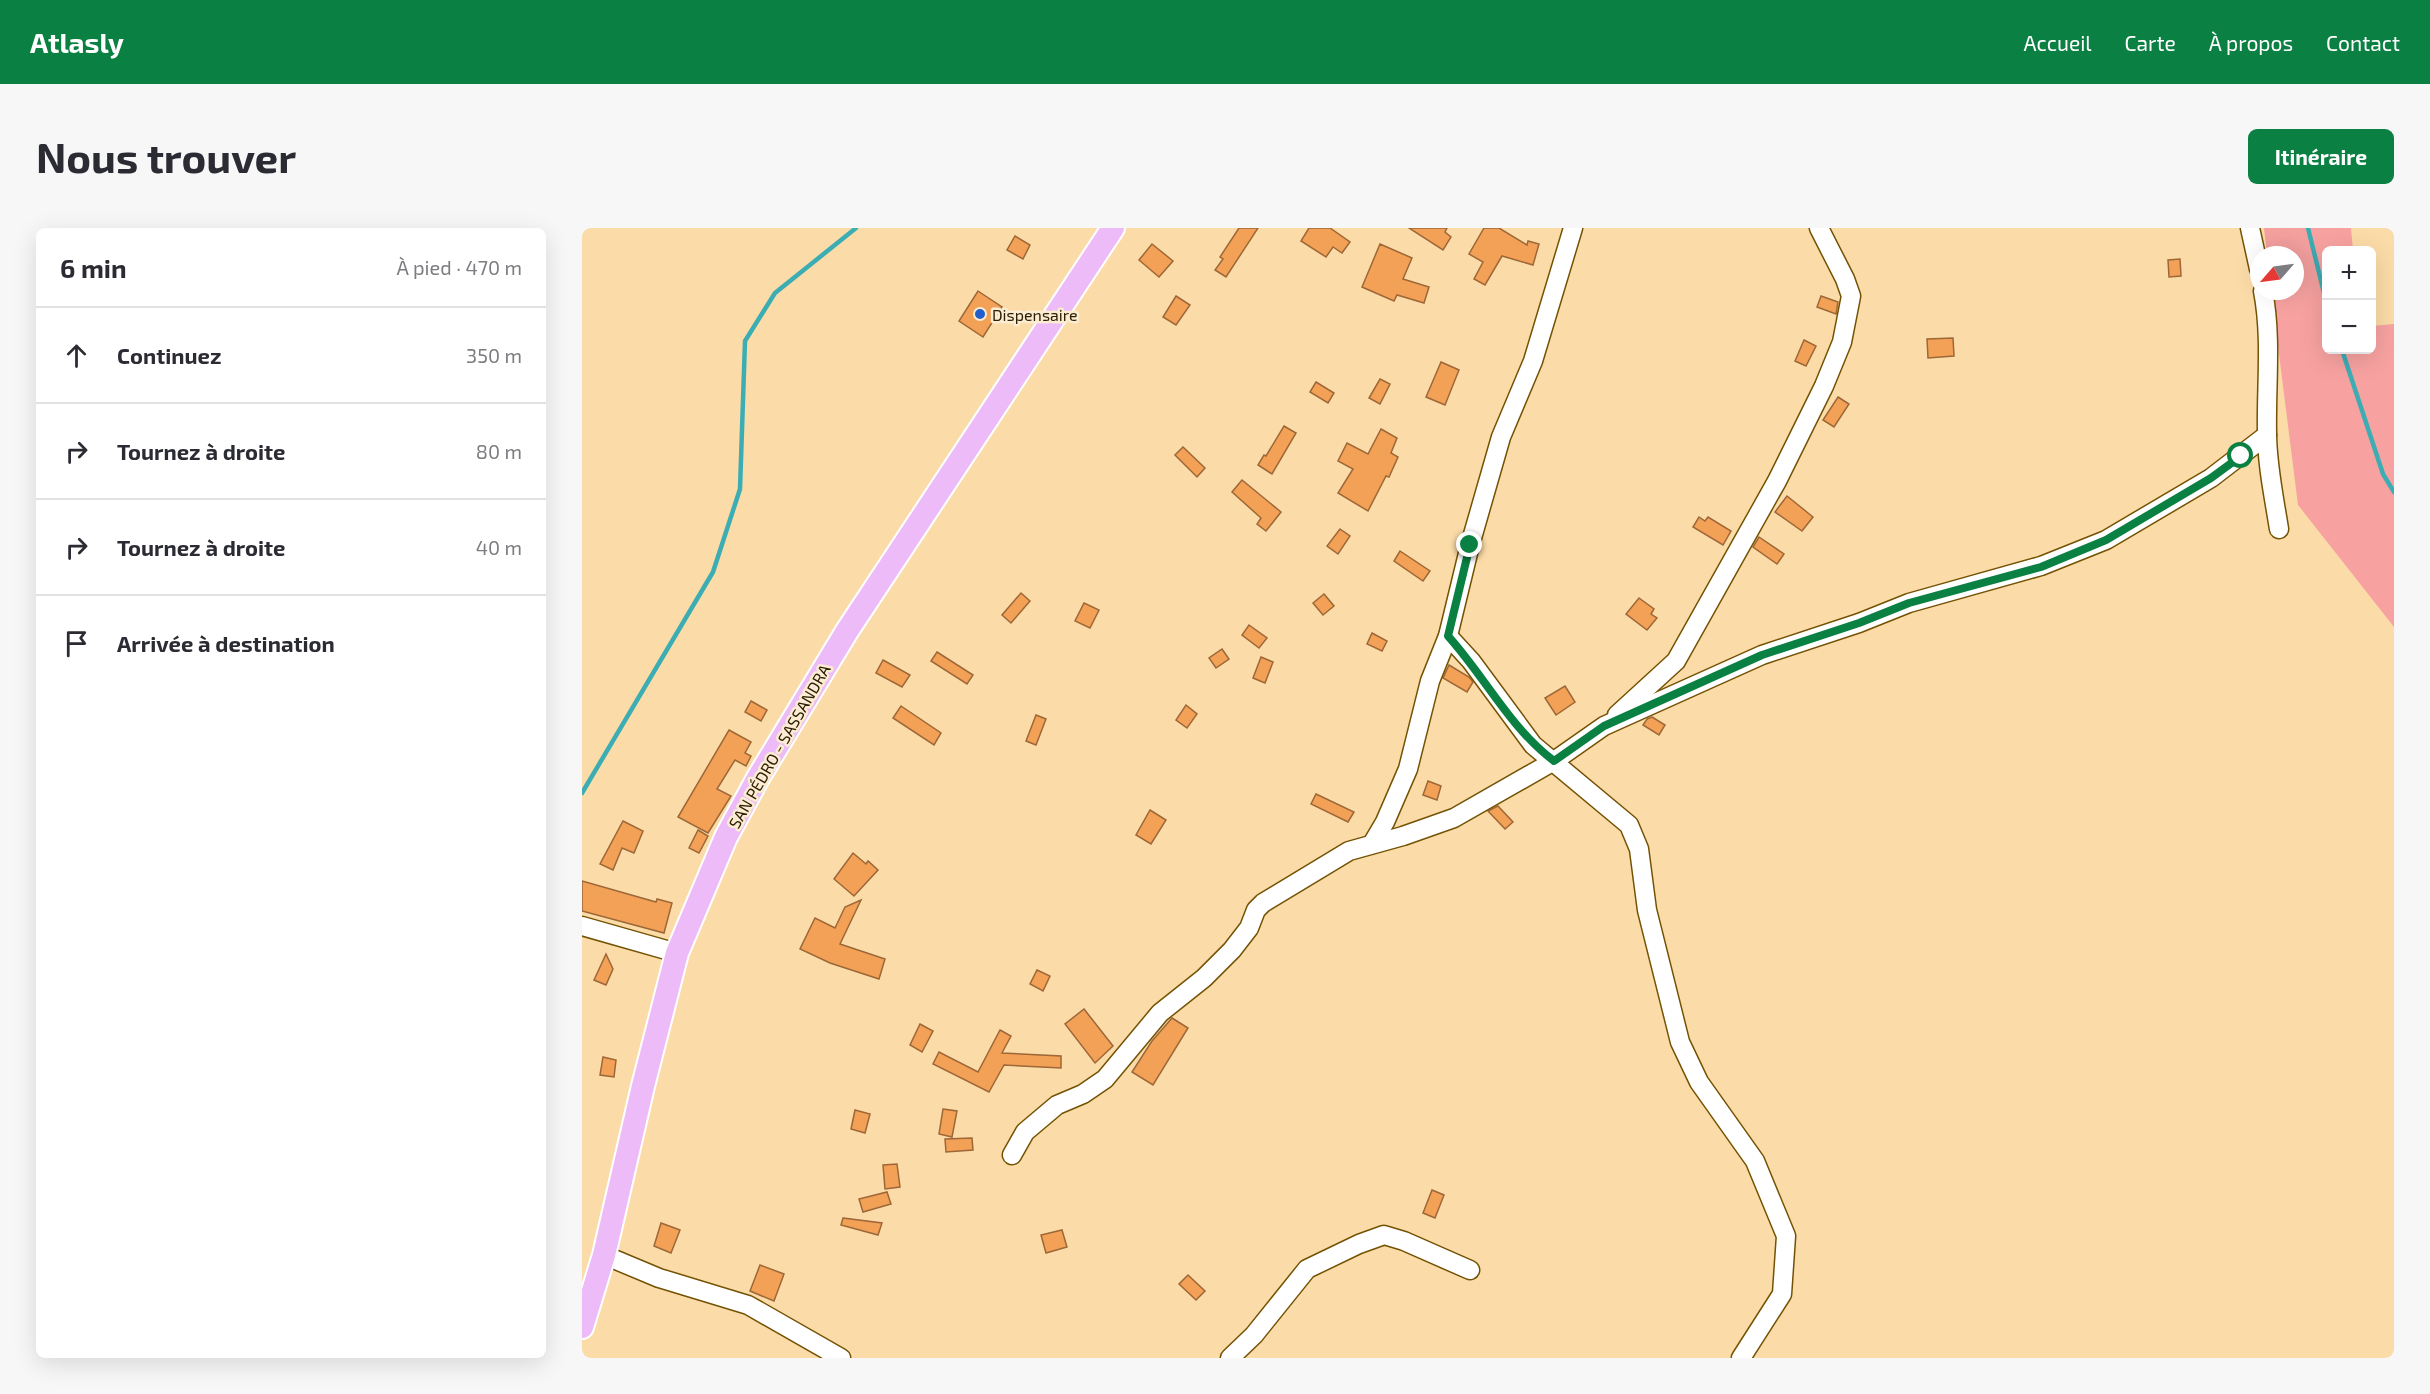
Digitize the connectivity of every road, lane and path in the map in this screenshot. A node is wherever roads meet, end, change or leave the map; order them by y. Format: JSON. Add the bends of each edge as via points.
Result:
{"nodes":[{"id":1,"x":1113,"y":228,"type":"edge"},
{"id":2,"x":1573,"y":228,"type":"edge"},
{"id":3,"x":1819,"y":228,"type":"edge"},
{"id":4,"x":2250,"y":228,"type":"edge"},
{"id":5,"x":2254,"y":246,"type":"edge"},
{"id":6,"x":2265,"y":300,"type":"edge"},
{"id":7,"x":2266,"y":435,"type":"junction"},
{"id":8,"x":2279,"y":529,"type":"dead end"},
{"id":9,"x":1448,"y":636,"type":"junction"},
{"id":10,"x":1604,"y":726,"type":"junction"},
{"id":11,"x":1554,"y":761,"type":"junction"},
{"id":12,"x":1372,"y":844,"type":"junction"},
{"id":13,"x":582,"y":926,"type":"edge"},
{"id":14,"x":677,"y":953,"type":"junction"},
{"id":15,"x":1012,"y":1155,"type":"dead end"},
{"id":16,"x":604,"y":1255,"type":"junction"},
{"id":17,"x":1470,"y":1270,"type":"dead end"},
{"id":18,"x":582,"y":1327,"type":"edge"},
{"id":19,"x":841,"y":1358,"type":"edge"},
{"id":20,"x":1230,"y":1358,"type":"edge"},
{"id":21,"x":1741,"y":1358,"type":"edge"}],
"edges":[{"from":1,"to":14,"type":"main road","name":"SAN PÉDRO - SASSANDRA","via":[[799,707],[726,837]]},
{"from":2,"to":9,"type":"street","via":[[1533,361],[1501,436]]},
{"from":3,"to":10,"type":"street","via":[[1851,296],[1842,342],[1824,386],[1777,481],[1676,661]]},
{"from":4,"to":5,"type":"street"},
{"from":6,"to":7,"type":"street"},
{"from":7,"to":8,"type":"street"},
{"from":7,"to":10,"type":"street","via":[[2211,478],[2106,540],[2041,567],[1909,603],[1762,655]]},
{"from":9,"to":11,"type":"street","via":[[1533,745]]},
{"from":9,"to":12,"type":"street","via":[[1430,681],[1408,768]]},
{"from":10,"to":11,"type":"street"},
{"from":11,"to":12,"type":"street","via":[[1454,818]]},
{"from":11,"to":21,"type":"street","via":[[1629,825],[1639,849],[1647,910],[1680,1042],[1699,1082],[1755,1161],[1786,1236],[1782,1294]]},
{"from":12,"to":15,"type":"street","via":[[1349,851],[1263,903],[1232,950],[1160,1013],[1106,1079],[1057,1105],[1025,1132]]},
{"from":13,"to":14,"type":"street"},
{"from":14,"to":16,"type":"main road","name":"SAN PÉDRO - SASSANDRA"},
{"from":16,"to":18,"type":"main road","name":"SAN PÉDRO - SASSANDRA"},
{"from":16,"to":19,"type":"street","via":[[659,1278],[748,1305]]},
{"from":17,"to":20,"type":"street","via":[[1384,1235],[1359,1244],[1307,1269],[1254,1335]]}]}
